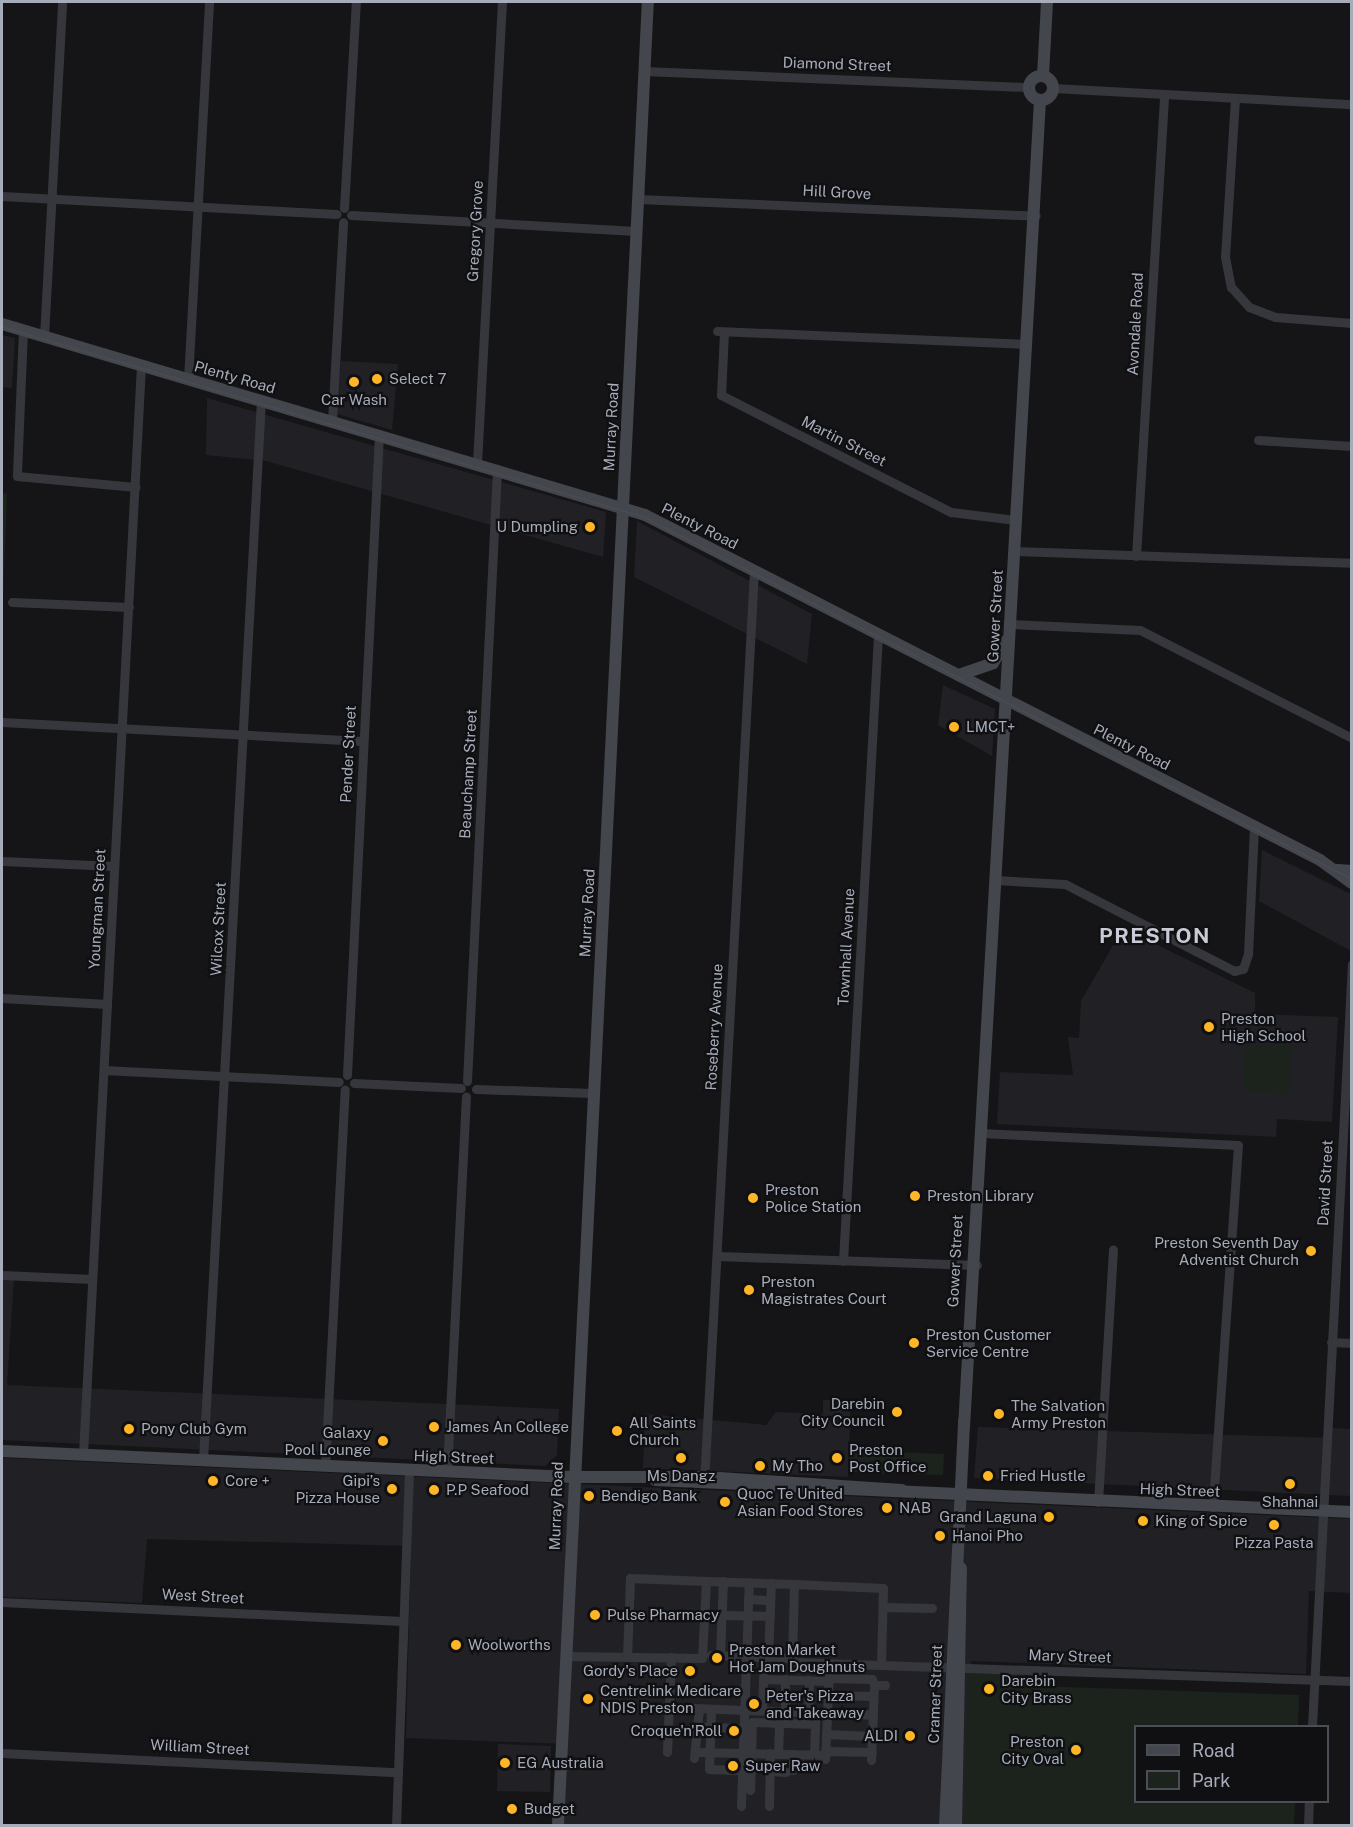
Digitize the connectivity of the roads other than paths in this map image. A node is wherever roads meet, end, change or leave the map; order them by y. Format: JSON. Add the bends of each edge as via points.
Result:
{"nodes":[{"id":1,"x":62,"y":2,"type":"edge"},
{"id":2,"x":209,"y":2,"type":"edge"},
{"id":3,"x":356,"y":2,"type":"edge"},
{"id":4,"x":502,"y":2,"type":"edge"},
{"id":5,"x":648,"y":2,"type":"edge"},
{"id":6,"x":1047,"y":2,"type":"edge"},
{"id":7,"x":644,"y":71,"type":"junction"},
{"id":8,"x":1043,"y":76,"type":"junction"},
{"id":9,"x":1029,"y":87,"type":"junction"},
{"id":10,"x":1053,"y":88,"type":"junction"},
{"id":11,"x":1164,"y":95,"type":"junction"},
{"id":12,"x":1235,"y":98,"type":"junction"},
{"id":13,"x":1040,"y":100,"type":"junction"},
{"id":14,"x":1352,"y":104,"type":"edge"},
{"id":15,"x":2,"y":196,"type":"edge"},
{"id":16,"x":52,"y":198,"type":"junction"},
{"id":17,"x":638,"y":199,"type":"junction"},
{"id":18,"x":197,"y":206,"type":"junction"},
{"id":19,"x":344,"y":215,"type":"junction"},
{"id":20,"x":1036,"y":216,"type":"junction"},
{"id":21,"x":490,"y":223,"type":"junction"},
{"id":22,"x":636,"y":231,"type":"junction"},
{"id":23,"x":1352,"y":323,"type":"edge"},
{"id":24,"x":2,"y":324,"type":"edge"},
{"id":25,"x":23,"y":330,"type":"junction"},
{"id":26,"x":44,"y":337,"type":"junction"},
{"id":27,"x":1027,"y":344,"type":"junction"},
{"id":28,"x":141,"y":365,"type":"junction"},
{"id":29,"x":188,"y":379,"type":"junction"},
{"id":30,"x":261,"y":400,"type":"junction"},
{"id":31,"x":332,"y":421,"type":"junction"},
{"id":32,"x":379,"y":434,"type":"junction"},
{"id":33,"x":1258,"y":440,"type":"dead end"},
{"id":34,"x":1352,"y":446,"type":"edge"},
{"id":35,"x":477,"y":463,"type":"junction"},
{"id":36,"x":497,"y":469,"type":"junction"},
{"id":37,"x":135,"y":487,"type":"junction"},
{"id":38,"x":622,"y":506,"type":"junction"},
{"id":39,"x":1016,"y":520,"type":"junction"},
{"id":40,"x":1014,"y":551,"type":"junction"},
{"id":41,"x":1136,"y":556,"type":"junction"},
{"id":42,"x":1348,"y":565,"type":"edge"},
{"id":43,"x":754,"y":571,"type":"junction"},
{"id":44,"x":12,"y":602,"type":"dead end"},
{"id":45,"x":129,"y":607,"type":"junction"},
{"id":46,"x":1009,"y":628,"type":"junction"},
{"id":47,"x":878,"y":634,"type":"junction"},
{"id":48,"x":959,"y":675,"type":"junction"},
{"id":49,"x":1005,"y":699,"type":"junction"},
{"id":50,"x":2,"y":722,"type":"edge"},
{"id":51,"x":122,"y":728,"type":"junction"},
{"id":52,"x":243,"y":735,"type":"junction"},
{"id":53,"x":1352,"y":738,"type":"edge"},
{"id":54,"x":363,"y":741,"type":"junction"},
{"id":55,"x":1254,"y":826,"type":"junction"},
{"id":56,"x":2,"y":861,"type":"edge"},
{"id":57,"x":114,"y":866,"type":"junction"},
{"id":58,"x":1338,"y":870,"type":"junction"},
{"id":59,"x":1352,"y":871,"type":"edge"},
{"id":60,"x":995,"y":880,"type":"junction"},
{"id":61,"x":1352,"y":883,"type":"edge"},
{"id":62,"x":1352,"y":964,"type":"edge"},
{"id":63,"x":2,"y":998,"type":"edge"},
{"id":64,"x":107,"y":1004,"type":"junction"},
{"id":65,"x":104,"y":1070,"type":"junction"},
{"id":66,"x":346,"y":1075,"type":"junction"},
{"id":67,"x":225,"y":1076,"type":"junction"},
{"id":68,"x":354,"y":1083,"type":"junction"},
{"id":69,"x":342,"y":1086,"type":"junction"},
{"id":70,"x":465,"y":1088,"type":"junction"},
{"id":71,"x":592,"y":1093,"type":"junction"},
{"id":72,"x":981,"y":1133,"type":"junction"},
{"id":73,"x":1113,"y":1249,"type":"dead end"},
{"id":74,"x":717,"y":1257,"type":"junction"},
{"id":75,"x":843,"y":1261,"type":"junction"},
{"id":76,"x":973,"y":1265,"type":"junction"},
{"id":77,"x":2,"y":1275,"type":"edge"},
{"id":78,"x":92,"y":1279,"type":"junction"},
{"id":79,"x":1331,"y":1342,"type":"junction"},
{"id":80,"x":1352,"y":1343,"type":"edge"},
{"id":81,"x":2,"y":1450,"type":"edge"},
{"id":82,"x":83,"y":1454,"type":"junction"},
{"id":83,"x":203,"y":1460,"type":"junction"},
{"id":84,"x":325,"y":1466,"type":"junction"},
{"id":85,"x":409,"y":1470,"type":"junction"},
{"id":86,"x":447,"y":1471,"type":"junction"},
{"id":87,"x":572,"y":1477,"type":"junction"},
{"id":88,"x":704,"y":1481,"type":"junction"},
{"id":89,"x":962,"y":1492,"type":"junction"},
{"id":90,"x":1098,"y":1498,"type":"junction"},
{"id":91,"x":1213,"y":1503,"type":"junction"},
{"id":92,"x":1352,"y":1505,"type":"edge"},
{"id":93,"x":1322,"y":1507,"type":"junction"},
{"id":94,"x":1352,"y":1512,"type":"edge"},
{"id":95,"x":706,"y":1581,"type":"junction"},
{"id":96,"x":723,"y":1581,"type":"junction"},
{"id":97,"x":749,"y":1582,"type":"junction"},
{"id":98,"x":771,"y":1583,"type":"junction"},
{"id":99,"x":794,"y":1584,"type":"junction"},
{"id":100,"x":748,"y":1599,"type":"junction"},
{"id":101,"x":770,"y":1600,"type":"junction"},
{"id":102,"x":2,"y":1602,"type":"edge"},
{"id":103,"x":883,"y":1607,"type":"junction"},
{"id":104,"x":932,"y":1608,"type":"dead end"},
{"id":105,"x":722,"y":1615,"type":"junction"},
{"id":106,"x":748,"y":1615,"type":"junction"},
{"id":107,"x":770,"y":1616,"type":"junction"},
{"id":108,"x":403,"y":1621,"type":"junction"},
{"id":109,"x":565,"y":1656,"type":"junction"},
{"id":110,"x":746,"y":1656,"type":"junction"},
{"id":111,"x":627,"y":1657,"type":"junction"},
{"id":112,"x":671,"y":1657,"type":"junction"},
{"id":113,"x":766,"y":1657,"type":"junction"},
{"id":114,"x":792,"y":1658,"type":"junction"},
{"id":115,"x":881,"y":1664,"type":"junction"},
{"id":116,"x":956,"y":1666,"type":"junction"},
{"id":117,"x":829,"y":1677,"type":"junction"},
{"id":118,"x":763,"y":1679,"type":"junction"},
{"id":119,"x":785,"y":1679,"type":"junction"},
{"id":120,"x":809,"y":1680,"type":"junction"},
{"id":121,"x":1314,"y":1680,"type":"junction"},
{"id":122,"x":1352,"y":1681,"type":"edge"},
{"id":123,"x":874,"y":1685,"type":"junction"},
{"id":124,"x":885,"y":1685,"type":"dead end"},
{"id":125,"x":828,"y":1695,"type":"junction"},
{"id":126,"x":873,"y":1696,"type":"junction"},
{"id":127,"x":669,"y":1707,"type":"junction"},
{"id":128,"x":699,"y":1708,"type":"junction"},
{"id":129,"x":711,"y":1709,"type":"junction"},
{"id":130,"x":753,"y":1710,"type":"junction"},
{"id":131,"x":782,"y":1711,"type":"junction"},
{"id":132,"x":812,"y":1712,"type":"junction"},
{"id":133,"x":827,"y":1713,"type":"junction"},
{"id":134,"x":873,"y":1714,"type":"junction"},
{"id":135,"x":752,"y":1722,"type":"junction"},
{"id":136,"x":779,"y":1723,"type":"junction"},
{"id":137,"x":815,"y":1724,"type":"junction"},
{"id":138,"x":1312,"y":1725,"type":"edge"},
{"id":139,"x":699,"y":1726,"type":"junction"},
{"id":140,"x":710,"y":1727,"type":"junction"},
{"id":141,"x":744,"y":1728,"type":"junction"},
{"id":142,"x":826,"y":1734,"type":"junction"},
{"id":143,"x":872,"y":1736,"type":"junction"},
{"id":144,"x":667,"y":1752,"type":"dead end"},
{"id":145,"x":709,"y":1752,"type":"junction"},
{"id":146,"x":2,"y":1753,"type":"edge"},
{"id":147,"x":747,"y":1753,"type":"junction"},
{"id":148,"x":774,"y":1753,"type":"junction"},
{"id":149,"x":793,"y":1754,"type":"junction"},
{"id":150,"x":814,"y":1755,"type":"junction"},
{"id":151,"x":826,"y":1755,"type":"junction"},
{"id":152,"x":742,"y":1770,"type":"junction"},
{"id":153,"x":770,"y":1771,"type":"junction"},
{"id":154,"x":397,"y":1772,"type":"junction"},
{"id":155,"x":746,"y":1790,"type":"junction"},
{"id":156,"x":770,"y":1791,"type":"junction"},
{"id":157,"x":1309,"y":1803,"type":"edge"},
{"id":158,"x":741,"y":1806,"type":"dead end"},
{"id":159,"x":769,"y":1806,"type":"dead end"},
{"id":160,"x":396,"y":1826,"type":"edge"},
{"id":161,"x":558,"y":1826,"type":"edge"},
{"id":162,"x":945,"y":1826,"type":"edge"},
{"id":163,"x":956,"y":1826,"type":"edge"},
{"id":164,"x":1308,"y":1826,"type":"edge"}],
"edges":[{"from":1,"to":16,"type":"street"},
{"from":2,"to":18,"type":"street"},
{"from":3,"to":19,"type":"street"},
{"from":4,"to":21,"type":"street","name":"Gregory Grove"},
{"from":5,"to":7,"type":"main road","name":"Murray Road"},
{"from":6,"to":8,"type":"main road"},
{"from":7,"to":9,"type":"street","name":"Diamond Street"},
{"from":7,"to":17,"type":"main road","name":"Murray Road"},
{"from":8,"to":9,"type":"main road"},
{"from":8,"to":10,"type":"main road"},
{"from":9,"to":13,"type":"main road"},
{"from":10,"to":11,"type":"street"},
{"from":10,"to":13,"type":"main road"},
{"from":11,"to":12,"type":"street"},
{"from":11,"to":41,"type":"street","name":"Avondale Road"},
{"from":12,"to":14,"type":"street"},
{"from":12,"to":23,"type":"street","via":[[1225,257],[1231,287],[1249,307],[1275,317]]},
{"from":13,"to":20,"type":"main road","name":"Gower Street"},
{"from":15,"to":16,"type":"street"},
{"from":16,"to":18,"type":"street"},
{"from":16,"to":26,"type":"street"},
{"from":17,"to":20,"type":"street","name":"Hill Grove"},
{"from":17,"to":22,"type":"main road","name":"Murray Road"},
{"from":18,"to":19,"type":"street"},
{"from":18,"to":29,"type":"street"},
{"from":19,"to":21,"type":"street"},
{"from":19,"to":31,"type":"street"},
{"from":20,"to":27,"type":"main road","name":"Gower Street"},
{"from":21,"to":22,"type":"street"},
{"from":21,"to":35,"type":"street","name":"Gregory Grove"},
{"from":22,"to":38,"type":"main road","name":"Murray Road"},
{"from":24,"to":25,"type":"main road","name":"Plenty Road"},
{"from":25,"to":26,"type":"main road","name":"Plenty Road"},
{"from":25,"to":37,"type":"street","via":[[17,476]]},
{"from":26,"to":28,"type":"main road","name":"Plenty Road"},
{"from":27,"to":39,"type":"main road","name":"Gower Street"},
{"from":27,"to":39,"type":"street","name":"Martin Street","via":[[721,331],[721,395],[951,512]]},
{"from":28,"to":29,"type":"main road","name":"Plenty Road"},
{"from":28,"to":37,"type":"street","name":"Youngman Street"},
{"from":29,"to":30,"type":"main road","name":"Plenty Road"},
{"from":30,"to":31,"type":"main road","name":"Plenty Road"},
{"from":30,"to":52,"type":"street","name":"Wilcox Street"},
{"from":31,"to":32,"type":"main road","name":"Plenty Road"},
{"from":32,"to":35,"type":"main road","name":"Plenty Road"},
{"from":32,"to":54,"type":"street","name":"Pender Street"},
{"from":33,"to":34,"type":"street"},
{"from":35,"to":36,"type":"main road","name":"Plenty Road"},
{"from":36,"to":38,"type":"main road","name":"Plenty Road"},
{"from":36,"to":70,"type":"street","name":"Beauchamp Street"},
{"from":37,"to":45,"type":"street","name":"Youngman Street"},
{"from":38,"to":43,"type":"main road","name":"Plenty Road"},
{"from":38,"to":71,"type":"main road","name":"Murray Road"},
{"from":39,"to":40,"type":"main road","name":"Gower Street"},
{"from":40,"to":41,"type":"street"},
{"from":40,"to":46,"type":"main road","name":"Gower Street"},
{"from":41,"to":42,"type":"street"},
{"from":43,"to":47,"type":"main road","name":"Plenty Road"},
{"from":43,"to":74,"type":"street","name":"Roseberry Avenue"},
{"from":44,"to":45,"type":"street"},
{"from":45,"to":51,"type":"street","name":"Youngman Street"},
{"from":46,"to":48,"type":"main road","via":[[993,663]]},
{"from":46,"to":49,"type":"main road","name":"Gower Street"},
{"from":46,"to":53,"type":"street","via":[[1140,630]]},
{"from":47,"to":48,"type":"main road","name":"Plenty Road"},
{"from":47,"to":75,"type":"street","name":"Townhall Avenue"},
{"from":48,"to":49,"type":"main road","name":"Plenty Road"},
{"from":49,"to":55,"type":"main road","name":"Plenty Road"},
{"from":49,"to":60,"type":"main road","name":"Gower Street"},
{"from":50,"to":51,"type":"street"},
{"from":51,"to":52,"type":"street"},
{"from":51,"to":57,"type":"street","name":"Youngman Street"},
{"from":52,"to":54,"type":"street"},
{"from":52,"to":67,"type":"street","name":"Wilcox Street"},
{"from":54,"to":66,"type":"street","name":"Pender Street"},
{"from":55,"to":58,"type":"main road","name":"Plenty Road"},
{"from":55,"to":60,"type":"street","via":[[1248,954],[1243,969],[1234,971],[1065,885]]},
{"from":56,"to":57,"type":"street"},
{"from":57,"to":64,"type":"street","name":"Youngman Street"},
{"from":58,"to":59,"type":"main road","name":"Plenty Road"},
{"from":58,"to":61,"type":"main road","name":"Plenty Road"},
{"from":60,"to":72,"type":"main road","name":"Gower Street"},
{"from":62,"to":79,"type":"street","name":"David Street"},
{"from":63,"to":64,"type":"street"},
{"from":64,"to":65,"type":"street","name":"Youngman Street"},
{"from":65,"to":67,"type":"street"},
{"from":65,"to":78,"type":"street","name":"Youngman Street"},
{"from":66,"to":68,"type":"street"},
{"from":66,"to":69,"type":"street"},
{"from":67,"to":69,"type":"street"},
{"from":67,"to":83,"type":"street","name":"Wilcox Street"},
{"from":68,"to":69,"type":"street"},
{"from":68,"to":70,"type":"street"},
{"from":69,"to":84,"type":"street"},
{"from":70,"to":71,"type":"street"},
{"from":70,"to":86,"type":"street","name":"Beauchamp Street"},
{"from":71,"to":87,"type":"main road","name":"Murray Road"},
{"from":72,"to":76,"type":"main road","name":"Gower Street"},
{"from":72,"to":91,"type":"street","via":[[1238,1145]]},
{"from":73,"to":90,"type":"street"},
{"from":74,"to":75,"type":"street"},
{"from":74,"to":88,"type":"street","name":"Roseberry Avenue"},
{"from":75,"to":76,"type":"street"},
{"from":76,"to":89,"type":"main road","name":"Gower Street"},
{"from":77,"to":78,"type":"street"},
{"from":78,"to":82,"type":"street","name":"Youngman Street"},
{"from":79,"to":80,"type":"street"},
{"from":79,"to":93,"type":"street","name":"David Street"},
{"from":81,"to":82,"type":"main road","name":"High Street"},
{"from":82,"to":83,"type":"main road","name":"High Street"},
{"from":83,"to":84,"type":"main road","name":"High Street"},
{"from":84,"to":85,"type":"main road","name":"High Street"},
{"from":85,"to":86,"type":"main road","name":"High Street"},
{"from":85,"to":108,"type":"street"},
{"from":86,"to":87,"type":"main road","name":"High Street"},
{"from":87,"to":88,"type":"main road","name":"High Street"},
{"from":87,"to":109,"type":"main road","name":"Murray Road"},
{"from":88,"to":89,"type":"main road","name":"High Street"},
{"from":89,"to":90,"type":"main road","name":"High Street"},
{"from":89,"to":116,"type":"main road","name":"Cramer Street"},
{"from":90,"to":91,"type":"main road","name":"High Street"},
{"from":91,"to":93,"type":"main road","name":"High Street"},
{"from":92,"to":93,"type":"main road","name":"High Street"},
{"from":93,"to":94,"type":"main road","name":"High Street"},
{"from":93,"to":121,"type":"street","name":"David Street"},
{"from":95,"to":96,"type":"street"},
{"from":95,"to":111,"type":"street","via":[[630,1578]]},
{"from":95,"to":112,"type":"street","via":[[702,1658]]},
{"from":96,"to":97,"type":"street"},
{"from":96,"to":105,"type":"street"},
{"from":97,"to":98,"type":"street"},
{"from":97,"to":100,"type":"street"},
{"from":98,"to":99,"type":"street"},
{"from":98,"to":101,"type":"street"},
{"from":99,"to":103,"type":"street","via":[[883,1588]]},
{"from":99,"to":114,"type":"street"},
{"from":100,"to":101,"type":"street"},
{"from":100,"to":106,"type":"street"},
{"from":101,"to":107,"type":"street"},
{"from":102,"to":108,"type":"street","name":"West Street"},
{"from":103,"to":104,"type":"street"},
{"from":103,"to":115,"type":"street"},
{"from":105,"to":106,"type":"street"},
{"from":105,"to":110,"type":"street","name":"Mary Street","via":[[716,1655]]},
{"from":106,"to":107,"type":"street"},
{"from":106,"to":110,"type":"street"},
{"from":107,"to":113,"type":"street"},
{"from":108,"to":154,"type":"street"},
{"from":109,"to":111,"type":"street"},
{"from":109,"to":161,"type":"main road","name":"Murray Road"},
{"from":110,"to":113,"type":"street","name":"Mary Street"},
{"from":110,"to":130,"type":"street"},
{"from":111,"to":112,"type":"street"},
{"from":112,"to":127,"type":"street"},
{"from":113,"to":114,"type":"street","name":"Mary Street"},
{"from":113,"to":118,"type":"street"},
{"from":114,"to":115,"type":"street","name":"Mary Street"},
{"from":115,"to":116,"type":"street","name":"Mary Street"},
{"from":116,"to":121,"type":"street","name":"Mary Street"},
{"from":116,"to":162,"type":"main road","name":"Cramer Street"},
{"from":116,"to":163,"type":"main road","name":"Cramer Street"},
{"from":117,"to":120,"type":"street"},
{"from":117,"to":123,"type":"street","via":[[872,1679]]},
{"from":117,"to":125,"type":"street"},
{"from":118,"to":119,"type":"street"},
{"from":118,"to":130,"type":"street"},
{"from":119,"to":120,"type":"street"},
{"from":119,"to":131,"type":"street"},
{"from":120,"to":132,"type":"street"},
{"from":121,"to":122,"type":"street","name":"Mary Street"},
{"from":121,"to":138,"type":"street","name":"David Street"},
{"from":123,"to":124,"type":"street"},
{"from":123,"to":126,"type":"street"},
{"from":125,"to":126,"type":"street"},
{"from":125,"to":133,"type":"street"},
{"from":126,"to":134,"type":"street"},
{"from":127,"to":128,"type":"street"},
{"from":127,"to":144,"type":"street"},
{"from":128,"to":129,"type":"street"},
{"from":128,"to":139,"type":"street"},
{"from":129,"to":130,"type":"street"},
{"from":129,"to":140,"type":"street"},
{"from":130,"to":131,"type":"street"},
{"from":130,"to":135,"type":"street"},
{"from":130,"to":141,"type":"street"},
{"from":131,"to":132,"type":"street"},
{"from":131,"to":136,"type":"street"},
{"from":132,"to":133,"type":"street"},
{"from":132,"to":137,"type":"street"},
{"from":133,"to":134,"type":"street"},
{"from":133,"to":142,"type":"street"},
{"from":134,"to":143,"type":"street"},
{"from":135,"to":136,"type":"street"},
{"from":135,"to":147,"type":"street"},
{"from":136,"to":137,"type":"street"},
{"from":136,"to":148,"type":"street"},
{"from":137,"to":150,"type":"street"},
{"from":139,"to":140,"type":"street"},
{"from":139,"to":145,"type":"street","via":[[696,1755]]},
{"from":140,"to":141,"type":"street"},
{"from":140,"to":145,"type":"street"},
{"from":141,"to":147,"type":"street"},
{"from":142,"to":143,"type":"street"},
{"from":142,"to":151,"type":"street"},
{"from":143,"to":151,"type":"street","via":[[871,1756]]},
{"from":145,"to":147,"type":"street"},
{"from":145,"to":152,"type":"street","via":[[709,1769]]},
{"from":146,"to":154,"type":"street","name":"William Street"},
{"from":147,"to":148,"type":"street"},
{"from":147,"to":152,"type":"street"},
{"from":147,"to":155,"type":"street"},
{"from":148,"to":149,"type":"street"},
{"from":148,"to":153,"type":"street"},
{"from":149,"to":150,"type":"street"},
{"from":149,"to":153,"type":"street","via":[[789,1771]]},
{"from":150,"to":151,"type":"street"},
{"from":152,"to":155,"type":"street"},
{"from":153,"to":156,"type":"street"},
{"from":154,"to":160,"type":"street"},
{"from":155,"to":156,"type":"street"},
{"from":155,"to":158,"type":"street"},
{"from":156,"to":159,"type":"street"},
{"from":157,"to":164,"type":"street"}]}
